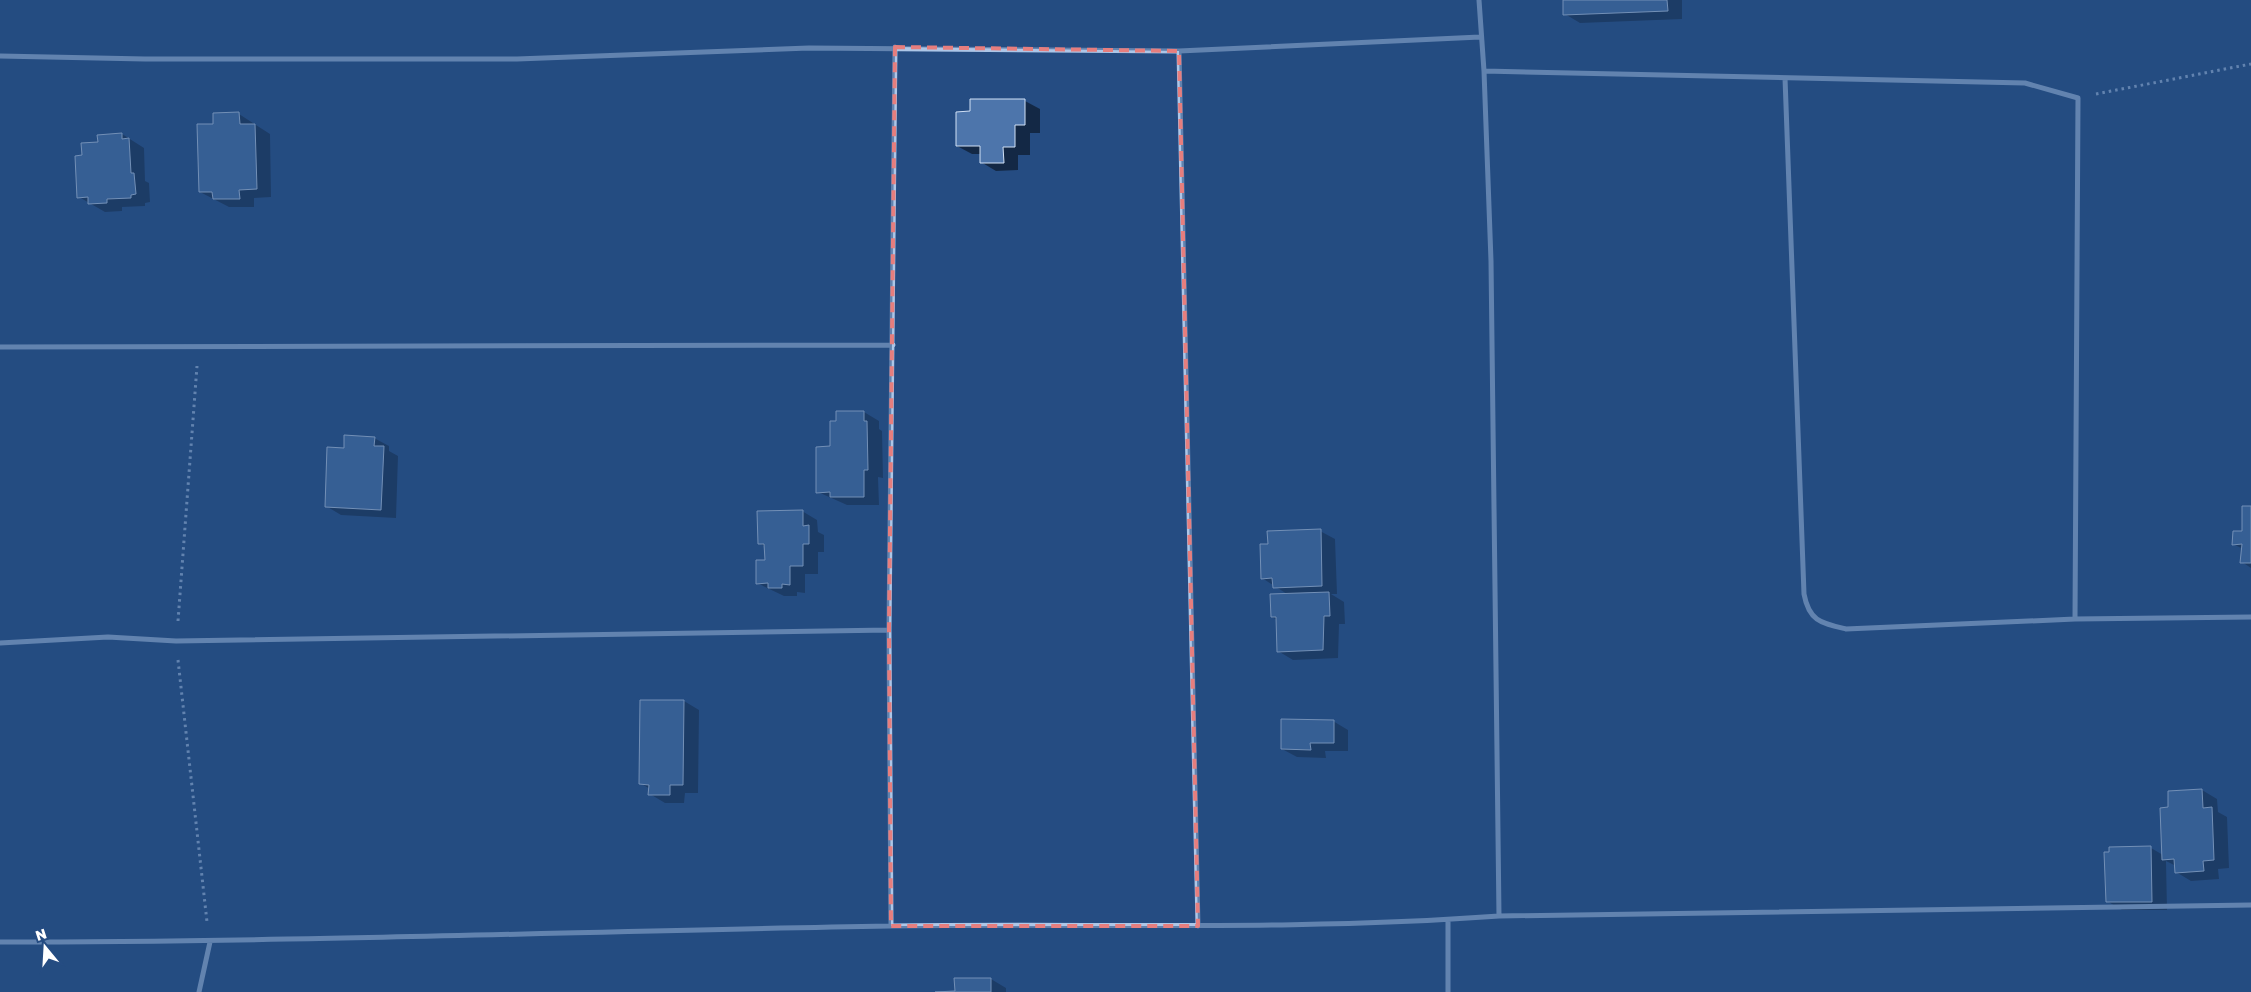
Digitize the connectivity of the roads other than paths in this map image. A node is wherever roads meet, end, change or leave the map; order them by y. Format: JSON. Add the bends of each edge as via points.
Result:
{"nodes":[{"id":1,"x":1479,"y":0,"type":"edge"},
{"id":2,"x":1480,"y":37,"type":"junction"},
{"id":3,"x":896,"y":47,"type":"junction"},
{"id":4,"x":1179,"y":51,"type":"junction"},
{"id":5,"x":0,"y":56,"type":"edge"},
{"id":6,"x":1484,"y":71,"type":"junction"},
{"id":7,"x":1785,"y":78,"type":"junction"},
{"id":8,"x":893,"y":345,"type":"junction"},
{"id":9,"x":0,"y":347,"type":"edge"},
{"id":10,"x":2251,"y":617,"type":"edge"},
{"id":11,"x":2075,"y":619,"type":"junction"},
{"id":12,"x":889,"y":630,"type":"junction"},
{"id":13,"x":0,"y":643,"type":"edge"},
{"id":14,"x":2251,"y":905,"type":"edge"},
{"id":15,"x":1499,"y":916,"type":"junction"},
{"id":16,"x":1448,"y":920,"type":"junction"},
{"id":17,"x":891,"y":926,"type":"junction"},
{"id":18,"x":1198,"y":926,"type":"junction"},
{"id":19,"x":0,"y":942,"type":"edge"},
{"id":20,"x":210,"y":942,"type":"junction"},
{"id":21,"x":199,"y":992,"type":"edge"},
{"id":22,"x":1448,"y":992,"type":"edge"}],
"edges":[{"from":1,"to":2,"type":"street"},
{"from":2,"to":4,"type":"street"},
{"from":2,"to":6,"type":"street"},
{"from":3,"to":4,"type":"street"},
{"from":3,"to":5,"type":"street","via":[[694,50],[517,59]]},
{"from":3,"to":8,"type":"street"},
{"from":4,"to":18,"type":"street"},
{"from":6,"to":7,"type":"street"},
{"from":6,"to":15,"type":"street","via":[[1491,260]]},
{"from":7,"to":11,"type":"street","via":[[1806,607],[1812,616],[1826,624],[1846,629]]},
{"from":7,"to":11,"type":"street","via":[[2025,83],[2078,98]]},
{"from":8,"to":9,"type":"street"},
{"from":8,"to":12,"type":"street"},
{"from":10,"to":11,"type":"street"},
{"from":12,"to":13,"type":"street","via":[[176,641],[108,637]]},
{"from":12,"to":17,"type":"street"},
{"from":14,"to":15,"type":"street"},
{"from":15,"to":16,"type":"street"},
{"from":16,"to":18,"type":"street"},
{"from":16,"to":22,"type":"street"},
{"from":17,"to":18,"type":"street"},
{"from":17,"to":20,"type":"street"},
{"from":19,"to":20,"type":"street"},
{"from":20,"to":21,"type":"street"}]}
